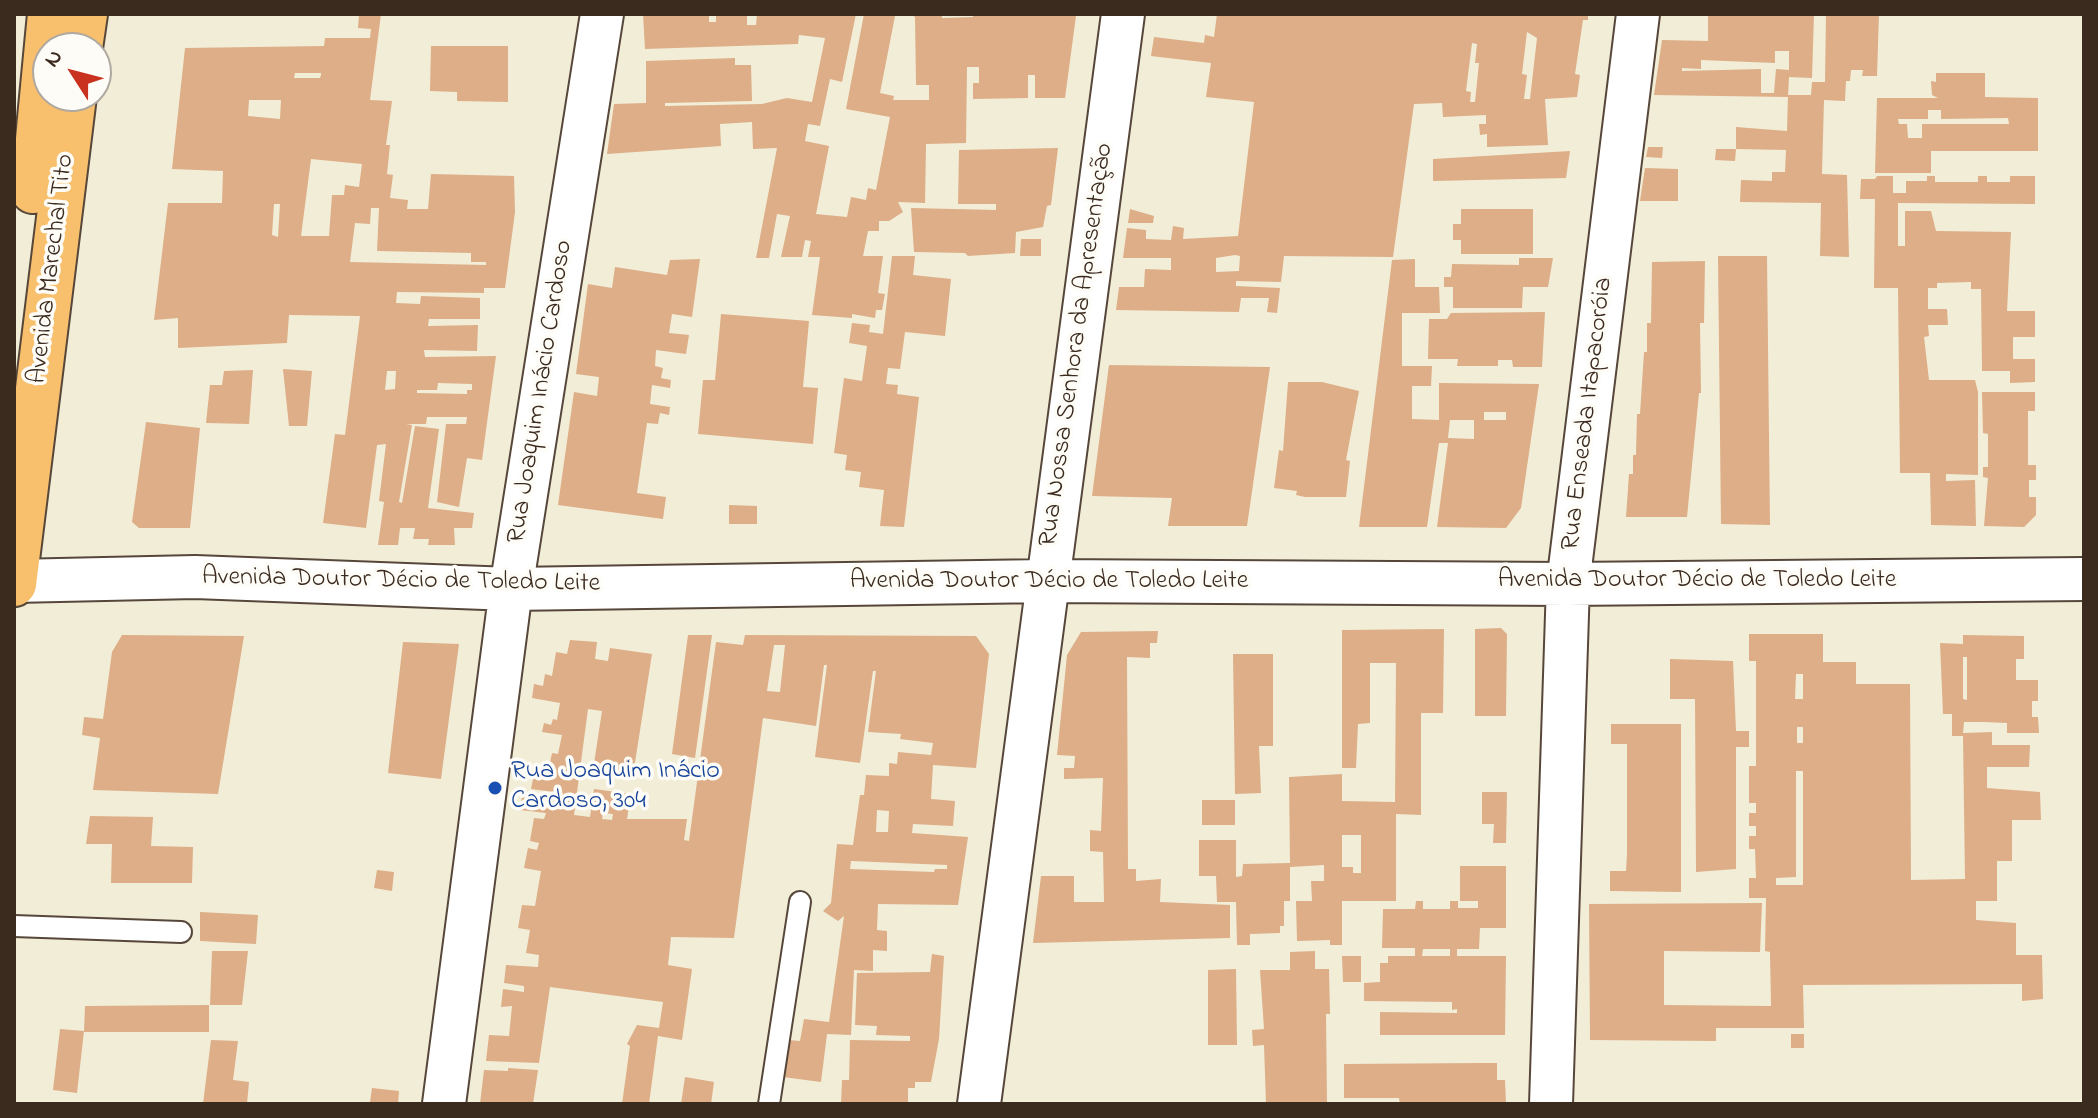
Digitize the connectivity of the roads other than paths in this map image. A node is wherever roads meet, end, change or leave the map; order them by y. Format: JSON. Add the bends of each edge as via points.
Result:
{"nodes":[{"id":1,"x":50,"y":14,"type":"edge"},
{"id":2,"x":602,"y":14,"type":"edge"},
{"id":3,"x":1123,"y":14,"type":"edge"},
{"id":4,"x":1638,"y":14,"type":"edge"},
{"id":5,"x":72,"y":112,"type":"edge"},
{"id":6,"x":14,"y":338,"type":"edge"},
{"id":7,"x":2084,"y":579,"type":"edge"},
{"id":8,"x":1046,"y":581,"type":"junction"},
{"id":9,"x":14,"y":582,"type":"edge"},
{"id":10,"x":1568,"y":584,"type":"junction"},
{"id":11,"x":511,"y":589,"type":"junction"},
{"id":12,"x":800,"y":902,"type":"dead end"},
{"id":13,"x":14,"y":926,"type":"edge"},
{"id":14,"x":181,"y":932,"type":"dead end"},
{"id":15,"x":444,"y":1104,"type":"edge"},
{"id":16,"x":769,"y":1104,"type":"edge"},
{"id":17,"x":979,"y":1104,"type":"edge"},
{"id":18,"x":1551,"y":1104,"type":"edge"}],
"edges":[{"from":1,"to":6,"type":"main road","name":"Avenida Marechal Tito"},
{"from":2,"to":11,"type":"street","name":"Rua Joaquim Inácio Cardoso"},
{"from":3,"to":8,"type":"street","name":"Rua Nossa Senhora da Apresentação"},
{"from":4,"to":10,"type":"street","name":"Rua Enseada Itapacoróia"},
{"from":5,"to":9,"type":"main road","name":"Avenida Marechal Tito"},
{"from":7,"to":10,"type":"street","name":"Avenida Doutor Décio de Toledo Leite"},
{"from":8,"to":10,"type":"street","name":"Avenida Doutor Décio de Toledo Leite"},
{"from":8,"to":11,"type":"street","name":"Avenida Doutor Décio de Toledo Leite"},
{"from":8,"to":17,"type":"street","name":"Rua Nossa Senhora da Apresentação"},
{"from":9,"to":11,"type":"street","name":"Avenida Doutor Décio de Toledo Leite","via":[[195,577]]},
{"from":10,"to":18,"type":"street","name":"Rua Enseada Itapacoróia"},
{"from":11,"to":15,"type":"street","name":"Rua Joaquim Inácio Cardoso"},
{"from":12,"to":16,"type":"lane"},
{"from":13,"to":14,"type":"lane"}]}
